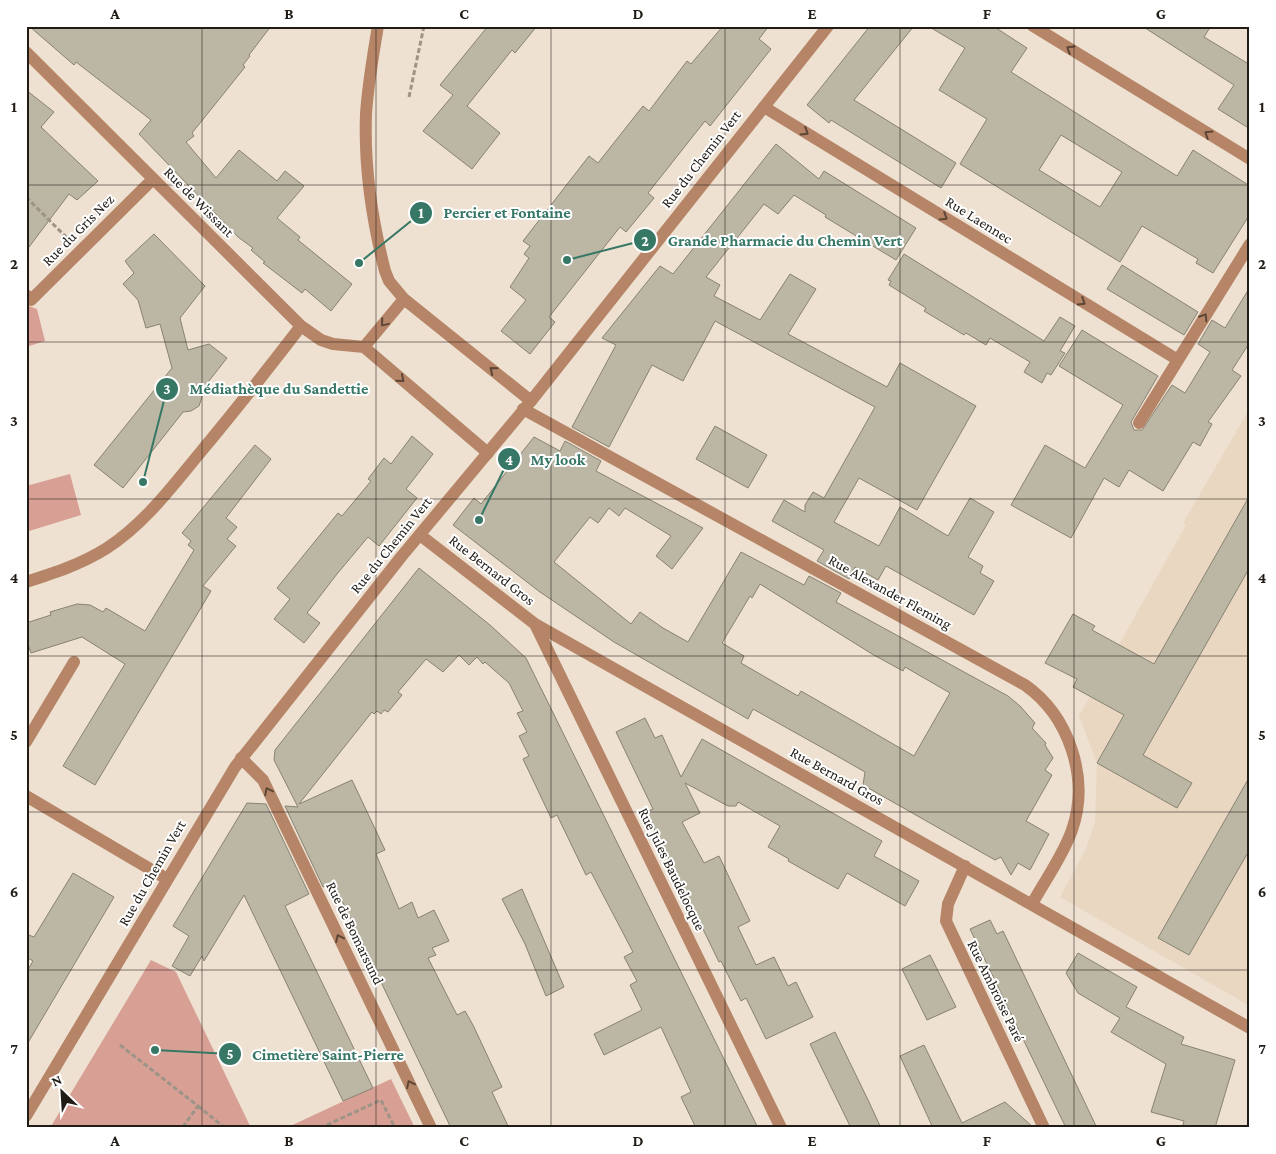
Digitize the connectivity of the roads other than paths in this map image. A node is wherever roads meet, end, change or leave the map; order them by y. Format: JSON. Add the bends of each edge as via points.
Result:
{"nodes":[{"id":1,"x":378,"y":26,"type":"edge"},
{"id":2,"x":828,"y":26,"type":"edge"},
{"id":3,"x":1033,"y":26,"type":"edge"},
{"id":4,"x":26,"y":52,"type":"edge"},
{"id":5,"x":764,"y":107,"type":"junction"},
{"id":6,"x":1250,"y":159,"type":"edge"},
{"id":7,"x":153,"y":179,"type":"junction"},
{"id":8,"x":1250,"y":244,"type":"edge"},
{"id":9,"x":26,"y":295,"type":"edge"},
{"id":10,"x":404,"y":299,"type":"junction"},
{"id":11,"x":301,"y":326,"type":"junction"},
{"id":12,"x":364,"y":347,"type":"junction"},
{"id":13,"x":1178,"y":360,"type":"junction"},
{"id":14,"x":527,"y":405,"type":"junction"},
{"id":15,"x":1139,"y":423,"type":"dead end"},
{"id":16,"x":488,"y":453,"type":"junction"},
{"id":17,"x":420,"y":535,"type":"junction"},
{"id":18,"x":26,"y":582,"type":"edge"},
{"id":19,"x":535,"y":624,"type":"junction"},
{"id":20,"x":74,"y":662,"type":"dead end"},
{"id":21,"x":26,"y":742,"type":"edge"},
{"id":22,"x":241,"y":758,"type":"junction"},
{"id":23,"x":26,"y":796,"type":"edge"},
{"id":24,"x":965,"y":866,"type":"junction"},
{"id":25,"x":167,"y":879,"type":"junction"},
{"id":26,"x":1032,"y":904,"type":"junction"},
{"id":27,"x":1250,"y":1028,"type":"edge"},
{"id":28,"x":26,"y":1116,"type":"edge"},
{"id":29,"x":431,"y":1128,"type":"edge"},
{"id":30,"x":781,"y":1128,"type":"edge"},
{"id":31,"x":1044,"y":1128,"type":"edge"}],
"edges":[{"from":1,"to":10,"type":"street","via":[[366,113],[367,166],[385,270],[389,281]]},
{"from":2,"to":5,"type":"street","name":"Rue du Chemin Vert"},
{"from":6,"to":3,"type":"street","one_way":true},
{"from":4,"to":7,"type":"street","name":"Rue de Wissant"},
{"from":5,"to":13,"type":"street","name":"Rue Laennec","one_way":true},
{"from":5,"to":14,"type":"street","name":"Rue du Chemin Vert"},
{"from":7,"to":9,"type":"street","name":"Rue du Gris Nez","via":[[31,300]]},
{"from":7,"to":11,"type":"street","name":"Rue de Wissant"},
{"from":13,"to":8,"type":"street","one_way":true},
{"from":10,"to":12,"type":"street","one_way":true},
{"from":14,"to":10,"type":"street","one_way":true},
{"from":11,"to":12,"type":"street","name":"Rue de Wissant","via":[[321,340]]},
{"from":11,"to":18,"type":"street","via":[[221,428],[144,518],[91,557]]},
{"from":12,"to":16,"type":"street","one_way":true},
{"from":13,"to":15,"type":"street"},
{"from":14,"to":16,"type":"street","name":"Rue du Chemin Vert"},
{"from":14,"to":26,"type":"street","name":"Rue Alexander Fleming","via":[[1016,680],[1045,700],[1068,738],[1076,768],[1078,795],[1072,830]]},
{"from":16,"to":17,"type":"street","name":"Rue du Chemin Vert"},
{"from":17,"to":19,"type":"street","name":"Rue Bernard Gros"},
{"from":17,"to":22,"type":"street","name":"Rue du Chemin Vert"},
{"from":19,"to":24,"type":"street","name":"Rue Bernard Gros"},
{"from":19,"to":30,"type":"street","name":"Rue Jules Baudelocque"},
{"from":20,"to":21,"type":"street"},
{"from":22,"to":25,"type":"street","name":"Rue du Chemin Vert"},
{"from":29,"to":22,"type":"street","name":"Rue de Bomarsund","one_way":true,"via":[[263,780]]},
{"from":23,"to":25,"type":"street"},
{"from":24,"to":26,"type":"street","name":"Rue Bernard Gros"},
{"from":24,"to":31,"type":"street","name":"Rue Ambroise Paré","via":[[948,904],[946,921]]},
{"from":25,"to":28,"type":"street","name":"Rue du Chemin Vert"},
{"from":26,"to":27,"type":"street","name":"Rue Bernard Gros"}]}
